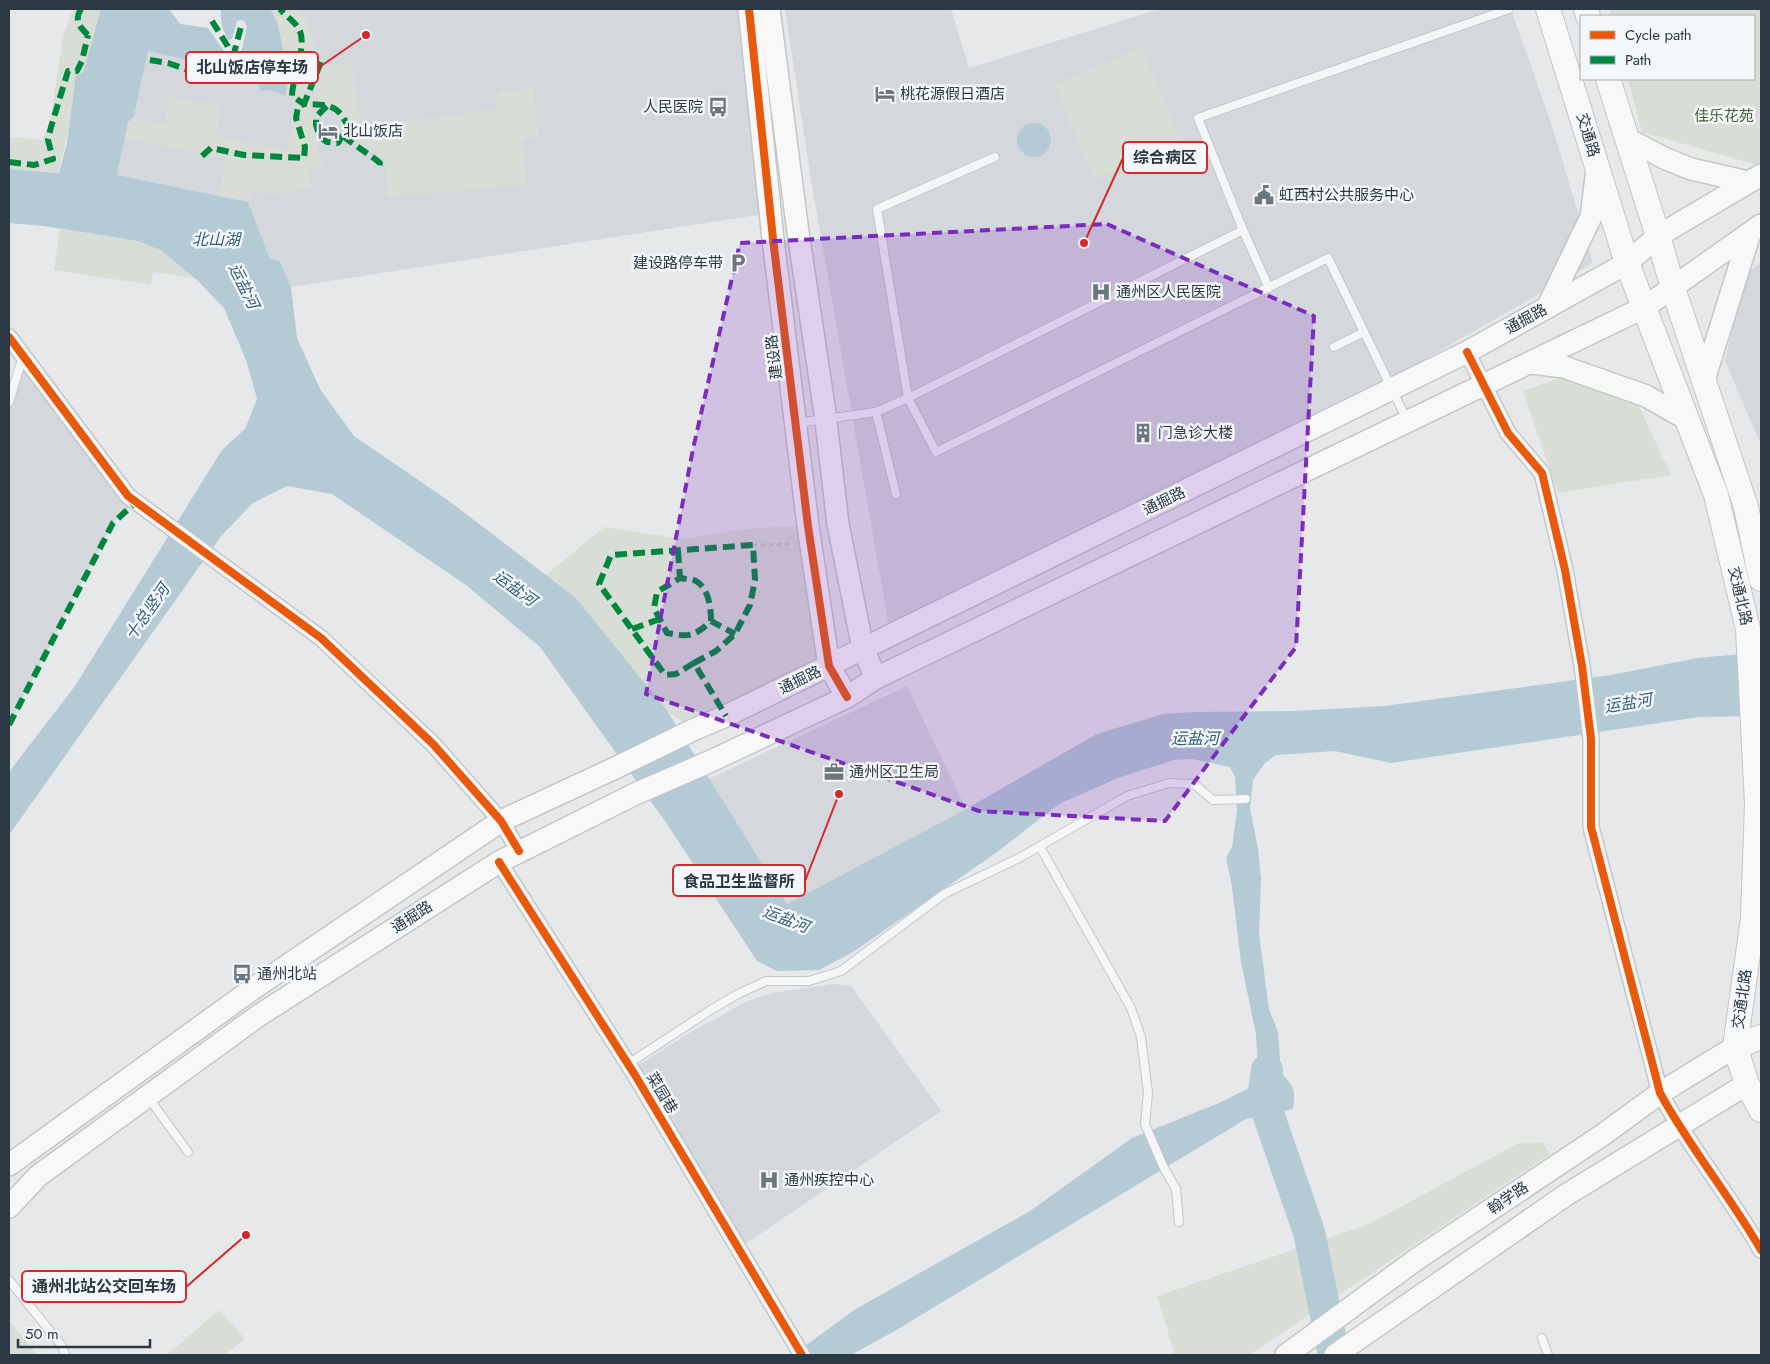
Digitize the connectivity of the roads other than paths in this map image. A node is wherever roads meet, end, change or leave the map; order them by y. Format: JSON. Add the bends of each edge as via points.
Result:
{"nodes":[{"id":1,"x":749,"y":9,"type":"edge"},
{"id":2,"x":769,"y":9,"type":"edge"},
{"id":3,"x":1510,"y":9,"type":"edge"},
{"id":4,"x":1548,"y":9,"type":"edge"},
{"id":5,"x":1608,"y":80,"type":"edge"},
{"id":6,"x":1628,"y":139,"type":"junction"},
{"id":7,"x":995,"y":157,"type":"dead end"},
{"id":8,"x":1598,"y":166,"type":"junction"},
{"id":9,"x":1755,"y":178,"type":"edge"},
{"id":10,"x":1756,"y":229,"type":"edge"},
{"id":11,"x":1243,"y":230,"type":"junction"},
{"id":12,"x":1658,"y":236,"type":"junction"},
{"id":13,"x":1627,"y":262,"type":"junction"},
{"id":14,"x":1269,"y":288,"type":"junction"},
{"id":15,"x":1673,"y":288,"type":"junction"},
{"id":16,"x":1645,"y":307,"type":"junction"},
{"id":17,"x":1546,"y":308,"type":"junction"},
{"id":18,"x":1364,"y":332,"type":"junction"},
{"id":19,"x":9,"y":337,"type":"edge"},
{"id":20,"x":1334,"y":346,"type":"dead end"},
{"id":21,"x":1467,"y":352,"type":"junction"},
{"id":22,"x":23,"y":356,"type":"junction"},
{"id":23,"x":1532,"y":363,"type":"junction"},
{"id":24,"x":1704,"y":380,"type":"junction"},
{"id":25,"x":1485,"y":386,"type":"junction"},
{"id":26,"x":908,"y":398,"type":"junction"},
{"id":27,"x":9,"y":402,"type":"edge"},
{"id":28,"x":876,"y":412,"type":"junction"},
{"id":29,"x":1688,"y":420,"type":"junction"},
{"id":30,"x":1408,"y":421,"type":"junction"},
{"id":31,"x":795,"y":423,"type":"junction"},
{"id":32,"x":896,"y":494,"type":"dead end"},
{"id":33,"x":1761,"y":579,"type":"edge"},
{"id":34,"x":863,"y":649,"type":"junction"},
{"id":35,"x":829,"y":666,"type":"junction"},
{"id":36,"x":876,"y":678,"type":"junction"},
{"id":37,"x":847,"y":697,"type":"junction"},
{"id":38,"x":1246,"y":798,"type":"dead end"},
{"id":39,"x":501,"y":821,"type":"junction"},
{"id":40,"x":1040,"y":847,"type":"junction"},
{"id":41,"x":519,"y":852,"type":"junction"},
{"id":42,"x":499,"y":862,"type":"junction"},
{"id":43,"x":1761,"y":1037,"type":"edge"},
{"id":44,"x":1735,"y":1047,"type":"junction"},
{"id":45,"x":628,"y":1064,"type":"junction"},
{"id":46,"x":1754,"y":1082,"type":"edge"},
{"id":47,"x":1660,"y":1093,"type":"junction"},
{"id":48,"x":148,"y":1096,"type":"junction"},
{"id":49,"x":1761,"y":1110,"type":"edge"},
{"id":50,"x":1678,"y":1125,"type":"junction"},
{"id":51,"x":188,"y":1152,"type":"dead end"},
{"id":52,"x":9,"y":1166,"type":"edge"},
{"id":53,"x":9,"y":1207,"type":"edge"},
{"id":54,"x":1179,"y":1222,"type":"dead end"},
{"id":55,"x":1761,"y":1250,"type":"edge"},
{"id":56,"x":9,"y":1280,"type":"edge"},
{"id":57,"x":1542,"y":1338,"type":"dead end"},
{"id":58,"x":798,"y":1350,"type":"edge"},
{"id":59,"x":1338,"y":1354,"type":"edge"},
{"id":60,"x":65,"y":1355,"type":"edge"},
{"id":61,"x":1286,"y":1355,"type":"edge"},
{"id":62,"x":1548,"y":1355,"type":"edge"}],
"edges":[{"from":1,"to":31,"type":"main road","name":"建设路"},
{"from":2,"to":34,"type":"main road","via":[[838,524]]},
{"from":3,"to":11,"type":"lane","via":[[1198,118]]},
{"from":4,"to":8,"type":"main road","name":"交通路"},
{"from":5,"to":6,"type":"main road"},
{"from":6,"to":9,"type":"main road","via":[[1690,169]]},
{"from":6,"to":12,"type":"main road"},
{"from":7,"to":26,"type":"lane","via":[[877,209]]},
{"from":8,"to":13,"type":"main road","name":"交通路"},
{"from":8,"to":17,"type":"main road","via":[[1591,217]]},
{"from":9,"to":12,"type":"main road"},
{"from":10,"to":15,"type":"main road"},
{"from":10,"to":24,"type":"main road"},
{"from":11,"to":14,"type":"lane"},
{"from":11,"to":26,"type":"lane"},
{"from":12,"to":13,"type":"main road","name":"通掘路"},
{"from":12,"to":15,"type":"main road","name":"交通北路"},
{"from":13,"to":16,"type":"main road","name":"交通路"},
{"from":13,"to":17,"type":"main road","name":"通掘路"},
{"from":14,"to":18,"type":"lane","via":[[1328,258]]},
{"from":14,"to":26,"type":"lane","via":[[936,452]]},
{"from":15,"to":16,"type":"main road"},
{"from":15,"to":24,"type":"main road","name":"交通北路"},
{"from":16,"to":23,"type":"main road"},
{"from":16,"to":29,"type":"main road","name":"交通北路"},
{"from":17,"to":21,"type":"main road","name":"通掘路"},
{"from":18,"to":20,"type":"lane"},
{"from":18,"to":30,"type":"lane"},
{"from":19,"to":22,"type":"street"},
{"from":21,"to":25,"type":"street"},
{"from":21,"to":34,"type":"main road","name":"通掘路"},
{"from":22,"to":27,"type":"lane"},
{"from":22,"to":39,"type":"street","via":[[128,496],[321,638],[433,744]]},
{"from":23,"to":25,"type":"main road"},
{"from":23,"to":29,"type":"main road","via":[[1564,367],[1646,396]]},
{"from":24,"to":33,"type":"main road","name":"交通北路","via":[[1746,507]]},
{"from":25,"to":30,"type":"main road"},
{"from":25,"to":47,"type":"street","via":[[1508,433],[1542,473],[1565,570],[1582,666],[1591,739],[1591,827]]},
{"from":26,"to":28,"type":"lane"},
{"from":28,"to":31,"type":"lane"},
{"from":28,"to":32,"type":"lane"},
{"from":29,"to":44,"type":"main road","name":"交通北路","via":[[1716,495],[1748,629],[1757,803],[1753,918]]},
{"from":30,"to":36,"type":"main road"},
{"from":31,"to":35,"type":"main road","name":"建设路"},
{"from":34,"to":35,"type":"main road","name":"通掘路"},
{"from":34,"to":36,"type":"main road"},
{"from":35,"to":37,"type":"main road","name":"建设路"},
{"from":35,"to":39,"type":"main road","name":"通掘路"},
{"from":36,"to":37,"type":"main road"},
{"from":37,"to":41,"type":"main road","name":"通掘路","via":[[635,794]]},
{"from":38,"to":40,"type":"lane","via":[[1213,800],[1194,784],[1169,783],[1127,796]]},
{"from":39,"to":41,"type":"street"},
{"from":39,"to":52,"type":"main road","name":"通掘路","via":[[254,988]]},
{"from":40,"to":45,"type":"lane","via":[[944,894],[841,972],[809,981],[766,982],[709,1011]]},
{"from":40,"to":54,"type":"lane","via":[[1131,1008],[1141,1037],[1147,1083],[1145,1124],[1176,1189]]},
{"from":41,"to":42,"type":"main road","name":"通掘路"},
{"from":42,"to":45,"type":"street","name":"菜园巷"},
{"from":42,"to":48,"type":"main road","name":"通掘路","via":[[258,1016]]},
{"from":43,"to":44,"type":"main road","name":"交通北路"},
{"from":44,"to":46,"type":"main road","name":"交通北路"},
{"from":44,"to":47,"type":"main road","name":"翰学路"},
{"from":45,"to":58,"type":"street","name":"菜园巷"},
{"from":46,"to":49,"type":"main road","name":"交通北路"},
{"from":46,"to":50,"type":"main road","name":"翰学路"},
{"from":47,"to":50,"type":"street"},
{"from":47,"to":61,"type":"main road","name":"翰学路","via":[[1417,1259]]},
{"from":48,"to":51,"type":"lane"},
{"from":48,"to":53,"type":"main road","name":"通掘路","via":[[38,1176]]},
{"from":50,"to":55,"type":"street"},
{"from":50,"to":59,"type":"main road","name":"翰学路","via":[[1566,1195]]},
{"from":56,"to":60,"type":"lane","via":[[62,1346]]},
{"from":57,"to":62,"type":"lane"}]}
